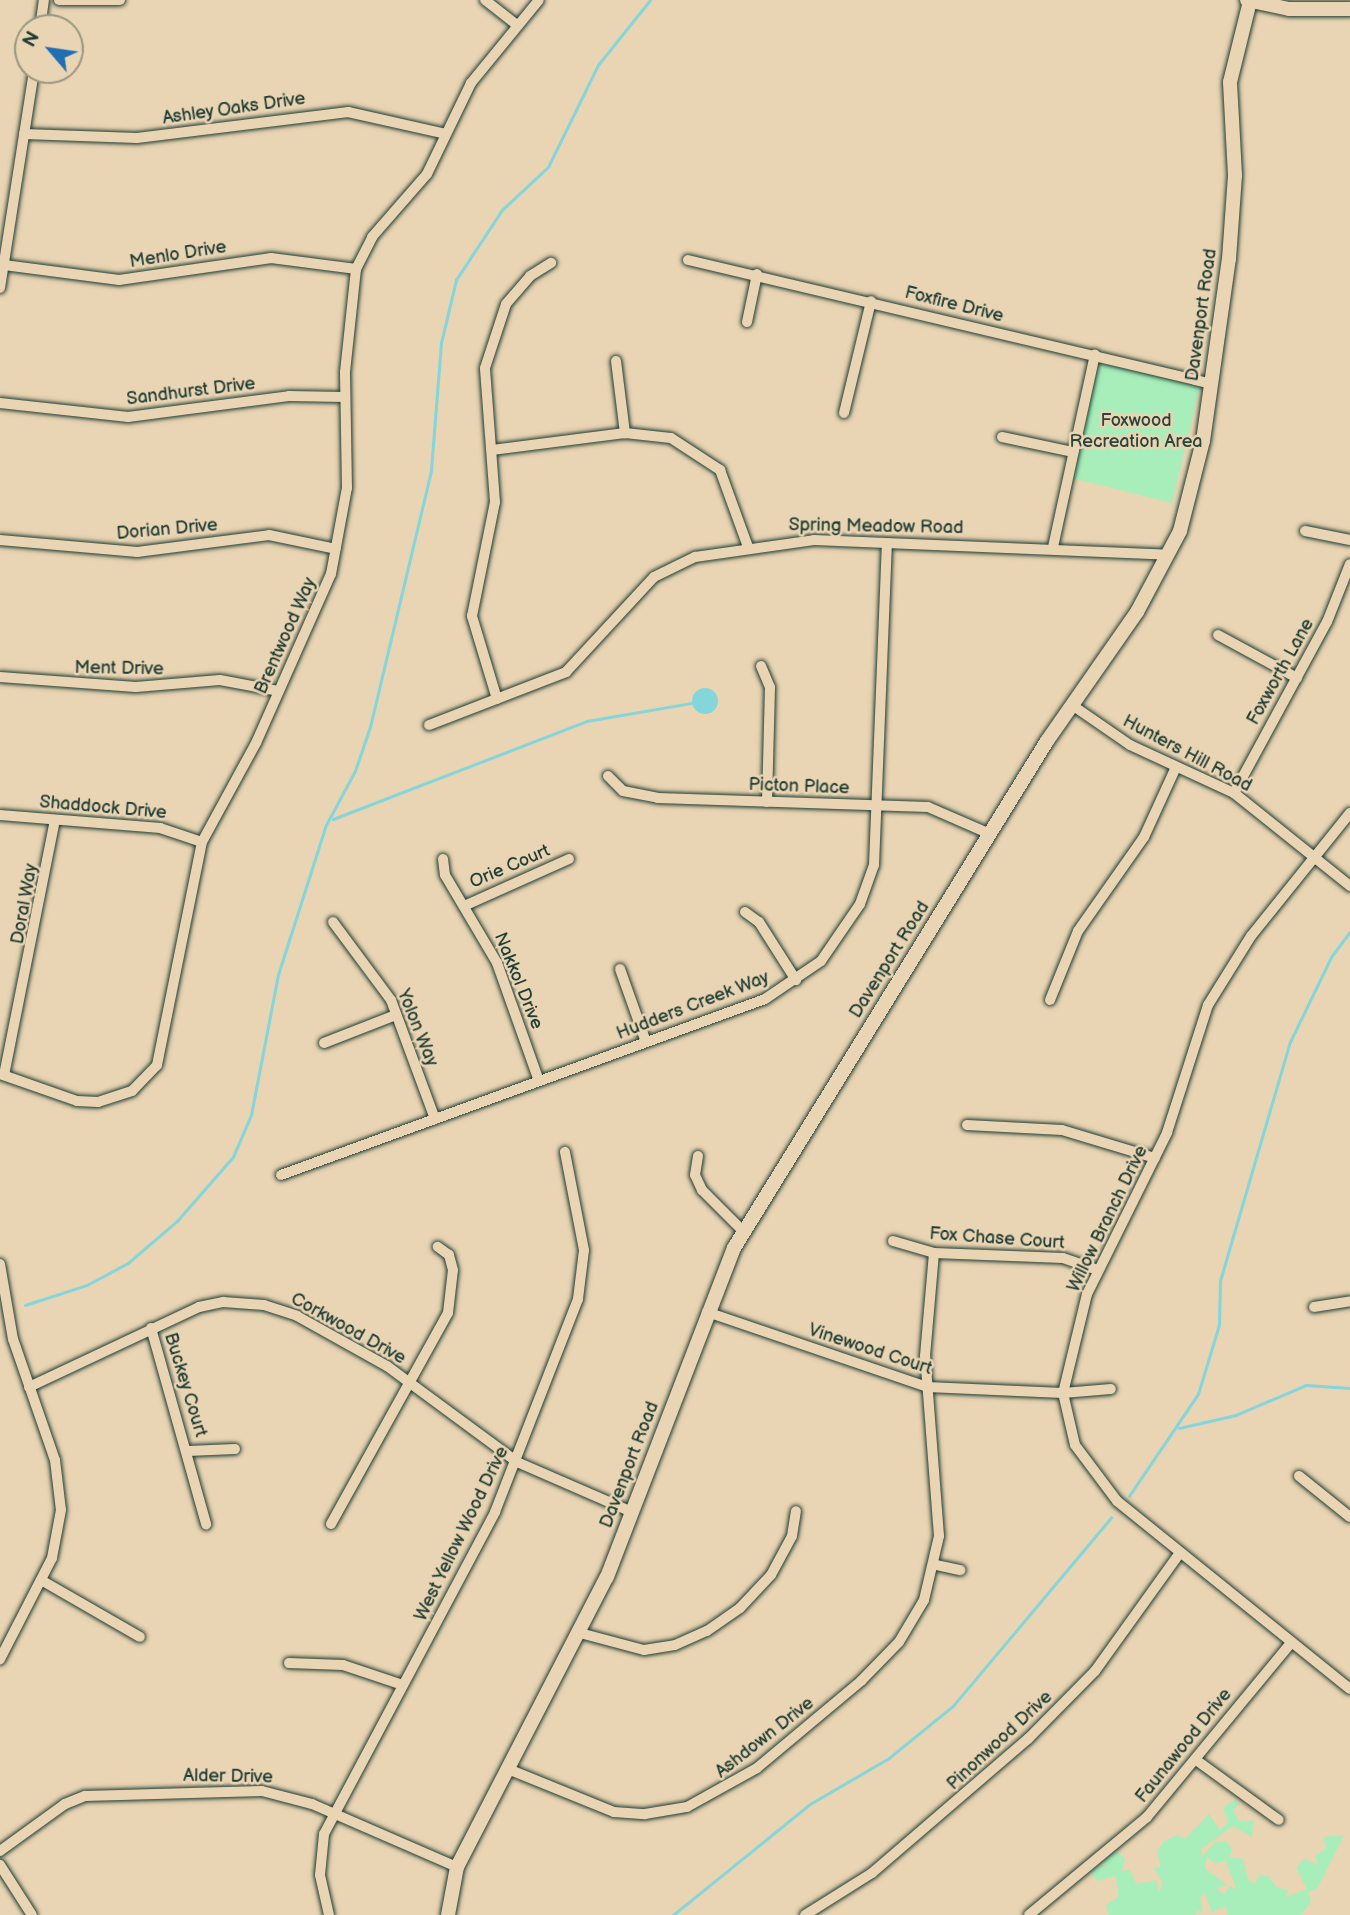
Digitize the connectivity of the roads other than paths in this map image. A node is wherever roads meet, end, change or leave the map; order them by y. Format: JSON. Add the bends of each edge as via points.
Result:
{"nodes":[{"id":1,"x":59,"y":0,"type":"edge"},
{"id":2,"x":120,"y":0,"type":"edge"},
{"id":3,"x":485,"y":0,"type":"edge"},
{"id":4,"x":539,"y":0,"type":"edge"},
{"id":5,"x":1249,"y":1,"type":"edge"},
{"id":6,"x":1350,"y":9,"type":"edge"},
{"id":7,"x":517,"y":25,"type":"junction"},
{"id":8,"x":32,"y":84,"type":"edge"},
{"id":9,"x":24,"y":134,"type":"junction"},
{"id":10,"x":446,"y":134,"type":"junction"},
{"id":11,"x":688,"y":260,"type":"dead end"},
{"id":12,"x":551,"y":263,"type":"dead end"},
{"id":13,"x":4,"y":265,"type":"junction"},
{"id":14,"x":356,"y":269,"type":"junction"},
{"id":15,"x":757,"y":274,"type":"junction"},
{"id":16,"x":0,"y":288,"type":"edge"},
{"id":17,"x":871,"y":301,"type":"junction"},
{"id":18,"x":747,"y":322,"type":"dead end"},
{"id":19,"x":1095,"y":355,"type":"junction"},
{"id":20,"x":616,"y":361,"type":"dead end"},
{"id":21,"x":1212,"y":384,"type":"junction"},
{"id":22,"x":344,"y":397,"type":"junction"},
{"id":23,"x":0,"y":403,"type":"edge"},
{"id":24,"x":844,"y":413,"type":"dead end"},
{"id":25,"x":625,"y":433,"type":"junction"},
{"id":26,"x":1002,"y":437,"type":"dead end"},
{"id":27,"x":492,"y":450,"type":"junction"},
{"id":28,"x":1073,"y":452,"type":"junction"},
{"id":29,"x":1305,"y":531,"type":"dead end"},
{"id":30,"x":0,"y":540,"type":"edge"},
{"id":31,"x":1350,"y":540,"type":"edge"},
{"id":32,"x":887,"y":543,"type":"junction"},
{"id":33,"x":748,"y":547,"type":"junction"},
{"id":34,"x":1053,"y":547,"type":"junction"},
{"id":35,"x":336,"y":549,"type":"junction"},
{"id":36,"x":1169,"y":555,"type":"junction"},
{"id":37,"x":1350,"y":564,"type":"edge"},
{"id":38,"x":1219,"y":635,"type":"dead end"},
{"id":39,"x":761,"y":666,"type":"dead end"},
{"id":40,"x":0,"y":677,"type":"edge"},
{"id":41,"x":1297,"y":678,"type":"junction"},
{"id":42,"x":278,"y":691,"type":"junction"},
{"id":43,"x":497,"y":699,"type":"junction"},
{"id":44,"x":1072,"y":705,"type":"junction"},
{"id":45,"x":429,"y":725,"type":"dead end"},
{"id":46,"x":1176,"y":767,"type":"junction"},
{"id":47,"x":608,"y":776,"type":"dead end"},
{"id":48,"x":1234,"y":793,"type":"junction"},
{"id":49,"x":766,"y":802,"type":"junction"},
{"id":50,"x":880,"y":805,"type":"junction"},
{"id":51,"x":1350,"y":813,"type":"edge"},
{"id":52,"x":0,"y":815,"type":"edge"},
{"id":53,"x":55,"y":820,"type":"junction"},
{"id":54,"x":990,"y":834,"type":"junction"},
{"id":55,"x":202,"y":842,"type":"junction"},
{"id":56,"x":1314,"y":856,"type":"junction"},
{"id":57,"x":443,"y":859,"type":"dead end"},
{"id":58,"x":569,"y":859,"type":"dead end"},
{"id":59,"x":1350,"y":886,"type":"edge"},
{"id":60,"x":464,"y":906,"type":"junction"},
{"id":61,"x":745,"y":912,"type":"dead end"},
{"id":62,"x":332,"y":922,"type":"dead end"},
{"id":63,"x":620,"y":969,"type":"dead end"},
{"id":64,"x":796,"y":980,"type":"junction"},
{"id":65,"x":1050,"y":1000,"type":"dead end"},
{"id":66,"x":396,"y":1015,"type":"junction"},
{"id":67,"x":646,"y":1042,"type":"junction"},
{"id":68,"x":324,"y":1043,"type":"dead end"},
{"id":69,"x":2,"y":1074,"type":"edge"},
{"id":70,"x":539,"y":1081,"type":"junction"},
{"id":71,"x":435,"y":1119,"type":"junction"},
{"id":72,"x":967,"y":1125,"type":"dead end"},
{"id":73,"x":565,"y":1152,"type":"dead end"},
{"id":74,"x":698,"y":1156,"type":"dead end"},
{"id":75,"x":1155,"y":1158,"type":"junction"},
{"id":76,"x":281,"y":1175,"type":"dead end"},
{"id":77,"x":744,"y":1231,"type":"junction"},
{"id":78,"x":893,"y":1241,"type":"dead end"},
{"id":79,"x":438,"y":1247,"type":"dead end"},
{"id":80,"x":934,"y":1253,"type":"junction"},
{"id":81,"x":0,"y":1264,"type":"edge"},
{"id":82,"x":1097,"y":1270,"type":"junction"},
{"id":83,"x":1350,"y":1301,"type":"edge"},
{"id":84,"x":1314,"y":1307,"type":"dead end"},
{"id":85,"x":707,"y":1312,"type":"junction"},
{"id":86,"x":151,"y":1328,"type":"junction"},
{"id":87,"x":411,"y":1384,"type":"junction"},
{"id":88,"x":29,"y":1387,"type":"junction"},
{"id":89,"x":927,"y":1387,"type":"junction"},
{"id":90,"x":1111,"y":1389,"type":"dead end"},
{"id":91,"x":1063,"y":1393,"type":"junction"},
{"id":92,"x":235,"y":1449,"type":"dead end"},
{"id":93,"x":188,"y":1451,"type":"junction"},
{"id":94,"x":517,"y":1461,"type":"junction"},
{"id":95,"x":1299,"y":1476,"type":"dead end"},
{"id":96,"x":796,"y":1511,"type":"dead end"},
{"id":97,"x":632,"y":1512,"type":"junction"},
{"id":98,"x":1350,"y":1517,"type":"edge"},
{"id":99,"x":206,"y":1524,"type":"dead end"},
{"id":100,"x":331,"y":1524,"type":"dead end"},
{"id":101,"x":1180,"y":1555,"type":"junction"},
{"id":102,"x":936,"y":1566,"type":"junction"},
{"id":103,"x":960,"y":1570,"type":"dead end"},
{"id":104,"x":41,"y":1580,"type":"junction"},
{"id":105,"x":580,"y":1633,"type":"junction"},
{"id":106,"x":141,"y":1637,"type":"dead end"},
{"id":107,"x":1291,"y":1643,"type":"junction"},
{"id":108,"x":0,"y":1659,"type":"edge"},
{"id":109,"x":289,"y":1664,"type":"dead end"},
{"id":110,"x":403,"y":1685,"type":"junction"},
{"id":111,"x":1350,"y":1689,"type":"edge"},
{"id":112,"x":1196,"y":1760,"type":"junction"},
{"id":113,"x":508,"y":1769,"type":"junction"},
{"id":114,"x":334,"y":1813,"type":"junction"},
{"id":115,"x":1279,"y":1820,"type":"dead end"},
{"id":116,"x":0,"y":1851,"type":"edge"},
{"id":117,"x":0,"y":1865,"type":"edge"},
{"id":118,"x":457,"y":1867,"type":"junction"},
{"id":119,"x":32,"y":1915,"type":"edge"},
{"id":120,"x":329,"y":1915,"type":"edge"},
{"id":121,"x":448,"y":1915,"type":"edge"},
{"id":122,"x":805,"y":1915,"type":"edge"},
{"id":123,"x":1029,"y":1915,"type":"edge"}],
"edges":[{"from":1,"to":2,"type":"street"},
{"from":3,"to":7,"type":"street"},
{"from":4,"to":7,"type":"street","name":"Brentwood Way"},
{"from":5,"to":6,"type":"street","via":[[1289,9]]},
{"from":5,"to":21,"type":"street","name":"Davenport Road","via":[[1231,68],[1234,212]]},
{"from":7,"to":10,"type":"street","name":"Brentwood Way","via":[[471,83]]},
{"from":8,"to":9,"type":"street"},
{"from":9,"to":10,"type":"street","name":"Ashley Oaks Drive","via":[[136,138],[348,112]]},
{"from":9,"to":13,"type":"street"},
{"from":10,"to":14,"type":"street","name":"Brentwood Way","via":[[428,174],[372,237]]},
{"from":11,"to":15,"type":"street","name":"Foxfire Drive"},
{"from":12,"to":27,"type":"street","via":[[515,292],[492,333],[485,385]]},
{"from":13,"to":14,"type":"street","name":"Menlo Drive","via":[[119,280],[271,258]]},
{"from":13,"to":16,"type":"street"},
{"from":14,"to":22,"type":"street","name":"Brentwood Way"},
{"from":15,"to":17,"type":"street","name":"Foxfire Drive"},
{"from":15,"to":18,"type":"street"},
{"from":17,"to":19,"type":"street","name":"Foxfire Drive"},
{"from":17,"to":24,"type":"street"},
{"from":19,"to":21,"type":"street","name":"Foxfire Drive"},
{"from":19,"to":28,"type":"street"},
{"from":20,"to":25,"type":"street"},
{"from":21,"to":36,"type":"street","name":"Davenport Road","via":[[1199,464]]},
{"from":22,"to":23,"type":"street","name":"Sandhurst Drive","via":[[289,396],[128,417]]},
{"from":22,"to":35,"type":"street","name":"Brentwood Way","via":[[347,488]]},
{"from":25,"to":27,"type":"street"},
{"from":25,"to":33,"type":"street","via":[[671,438],[709,459],[729,487]]},
{"from":26,"to":28,"type":"street"},
{"from":27,"to":43,"type":"street","via":[[494,511],[472,616]]},
{"from":28,"to":34,"type":"street"},
{"from":29,"to":31,"type":"street"},
{"from":30,"to":35,"type":"street","name":"Dorian Drive","via":[[137,552],[269,535]]},
{"from":32,"to":33,"type":"street","name":"Spring Meadow Road","via":[[814,540]]},
{"from":32,"to":34,"type":"street","name":"Spring Meadow Road"},
{"from":32,"to":50,"type":"street","name":"Hudders Creek Way"},
{"from":33,"to":43,"type":"street","name":"Spring Meadow Road","via":[[665,569],[574,666]]},
{"from":34,"to":36,"type":"street","name":"Spring Meadow Road"},
{"from":35,"to":42,"type":"street","name":"Brentwood Way","via":[[324,593]]},
{"from":36,"to":44,"type":"street","name":"Davenport Road","via":[[1137,612]]},
{"from":37,"to":41,"type":"street","name":"Foxworth Lane","via":[[1341,594]]},
{"from":38,"to":41,"type":"street"},
{"from":39,"to":49,"type":"street","via":[[770,687]]},
{"from":40,"to":42,"type":"street","name":"Ment Drive","via":[[136,687],[220,680]]},
{"from":41,"to":48,"type":"street","name":"Foxworth Lane"},
{"from":42,"to":55,"type":"street","name":"Brentwood Way","via":[[256,743]]},
{"from":43,"to":45,"type":"street","name":"Spring Meadow Road"},
{"from":44,"to":46,"type":"street","name":"Hunters Hill Road","via":[[1129,745]]},
{"from":44,"to":54,"type":"street","name":"Davenport Road"},
{"from":46,"to":48,"type":"street","name":"Hunters Hill Road"},
{"from":46,"to":65,"type":"street","via":[[1144,837],[1078,931]]},
{"from":47,"to":49,"type":"street","name":"Picton Place","via":[[620,789],[635,794]]},
{"from":48,"to":56,"type":"street","name":"Hunters Hill Road"},
{"from":49,"to":50,"type":"street","name":"Picton Place"},
{"from":50,"to":54,"type":"street","name":"Picton Place","via":[[939,810]]},
{"from":50,"to":64,"type":"street","name":"Hudders Creek Way","via":[[874,865],[860,904],[826,955]]},
{"from":51,"to":56,"type":"street","name":"Willow Branch Drive"},
{"from":52,"to":53,"type":"street","name":"Shaddock Drive"},
{"from":53,"to":55,"type":"street","name":"Shaddock Drive","via":[[160,828]]},
{"from":53,"to":69,"type":"street","name":"Doral Way"},
{"from":54,"to":77,"type":"street","name":"Davenport Road"},
{"from":55,"to":69,"type":"street","name":"Brentwood Way","via":[[165,1043],[149,1076],[132,1091],[90,1102]]},
{"from":56,"to":59,"type":"street","name":"Hunters Hill Road"},
{"from":56,"to":75,"type":"street","name":"Willow Branch Drive","via":[[1251,936],[1208,1005]]},
{"from":57,"to":60,"type":"street","name":"Nakkol Drive","via":[[445,875]]},
{"from":58,"to":60,"type":"street","name":"Orie Court"},
{"from":60,"to":70,"type":"street","name":"Nakkol Drive","via":[[497,963]]},
{"from":61,"to":64,"type":"street","via":[[759,922]]},
{"from":62,"to":66,"type":"street","name":"Yolon Way","via":[[381,983]]},
{"from":63,"to":67,"type":"street"},
{"from":64,"to":67,"type":"street","name":"Hudders Creek Way","via":[[765,999]]},
{"from":66,"to":68,"type":"street"},
{"from":66,"to":71,"type":"street","name":"Yolon Way"},
{"from":67,"to":70,"type":"street","name":"Hudders Creek Way"},
{"from":70,"to":71,"type":"street","name":"Hudders Creek Way"},
{"from":71,"to":76,"type":"street","name":"Hudders Creek Way"},
{"from":72,"to":75,"type":"street","via":[[1062,1130]]},
{"from":73,"to":94,"type":"street","name":"West Yellow Wood Drive","via":[[581,1220],[582,1278]]},
{"from":74,"to":77,"type":"street","via":[[694,1168],[702,1190]]},
{"from":75,"to":82,"type":"street","name":"Willow Branch Drive"},
{"from":77,"to":85,"type":"street","name":"Davenport Road"},
{"from":78,"to":80,"type":"street","name":"Fox Chase Court"},
{"from":79,"to":87,"type":"street","via":[[452,1263],[451,1301]]},
{"from":80,"to":82,"type":"street","name":"Fox Chase Court","via":[[1063,1258]]},
{"from":80,"to":89,"type":"street","name":"Ashdown Drive","via":[[926,1310]]},
{"from":81,"to":88,"type":"street","via":[[9,1322]]},
{"from":82,"to":91,"type":"street","name":"Willow Branch Drive","via":[[1072,1340]]},
{"from":83,"to":84,"type":"street"},
{"from":85,"to":89,"type":"street","name":"Vinewood Court"},
{"from":85,"to":97,"type":"street","name":"Davenport Road"},
{"from":86,"to":87,"type":"street","name":"Corkwood Drive","via":[[213,1304],[264,1305],[315,1325]]},
{"from":86,"to":88,"type":"street","name":"Corkwood Drive"},
{"from":86,"to":93,"type":"street","name":"Buckey Court"},
{"from":87,"to":94,"type":"street","name":"Corkwood Drive"},
{"from":87,"to":100,"type":"street"},
{"from":88,"to":104,"type":"street","via":[[55,1460],[61,1503],[55,1546]]},
{"from":89,"to":91,"type":"street","name":"Vinewood Court"},
{"from":89,"to":102,"type":"street","name":"Ashdown Drive","via":[[939,1504]]},
{"from":90,"to":91,"type":"street","name":"Vinewood Court"},
{"from":91,"to":101,"type":"street","name":"Willow Branch Drive","via":[[1071,1437],[1087,1466],[1116,1501]]},
{"from":92,"to":93,"type":"street","name":"Buckey Court"},
{"from":93,"to":99,"type":"street","name":"Buckey Court"},
{"from":94,"to":97,"type":"street","name":"Corkwood Drive"},
{"from":94,"to":110,"type":"street","name":"West Yellow Wood Drive"},
{"from":95,"to":98,"type":"street"},
{"from":96,"to":105,"type":"street","via":[[792,1536],[771,1575],[740,1608],[707,1631],[675,1645],[643,1650]]},
{"from":97,"to":105,"type":"street","name":"Davenport Road"},
{"from":101,"to":107,"type":"street","name":"Willow Branch Drive"},
{"from":101,"to":122,"type":"street","name":"Pinonwood Drive","via":[[1096,1671],[1028,1739],[879,1868]]},
{"from":102,"to":103,"type":"street"},
{"from":102,"to":113,"type":"street","name":"Ashdown Drive","via":[[915,1617],[879,1664],[757,1768],[710,1798],[669,1811],[623,1813]]},
{"from":104,"to":106,"type":"street"},
{"from":104,"to":108,"type":"street"},
{"from":105,"to":113,"type":"street","name":"Davenport Road"},
{"from":107,"to":111,"type":"street","name":"Willow Branch Drive"},
{"from":107,"to":112,"type":"street","name":"Faunawood Drive"},
{"from":109,"to":110,"type":"street","via":[[343,1665]]},
{"from":110,"to":114,"type":"street","name":"West Yellow Wood Drive"},
{"from":112,"to":115,"type":"street"},
{"from":112,"to":123,"type":"street","name":"Faunawood Drive","via":[[1147,1817]]},
{"from":113,"to":118,"type":"street","name":"Davenport Road"},
{"from":114,"to":116,"type":"street","name":"Alder Drive","via":[[262,1791],[94,1794],[65,1804]]},
{"from":114,"to":118,"type":"street","name":"Alder Drive"},
{"from":114,"to":120,"type":"street","name":"West Yellow Wood Drive","via":[[321,1858]]},
{"from":117,"to":119,"type":"street"},
{"from":118,"to":121,"type":"street","name":"Davenport Road"}]}
